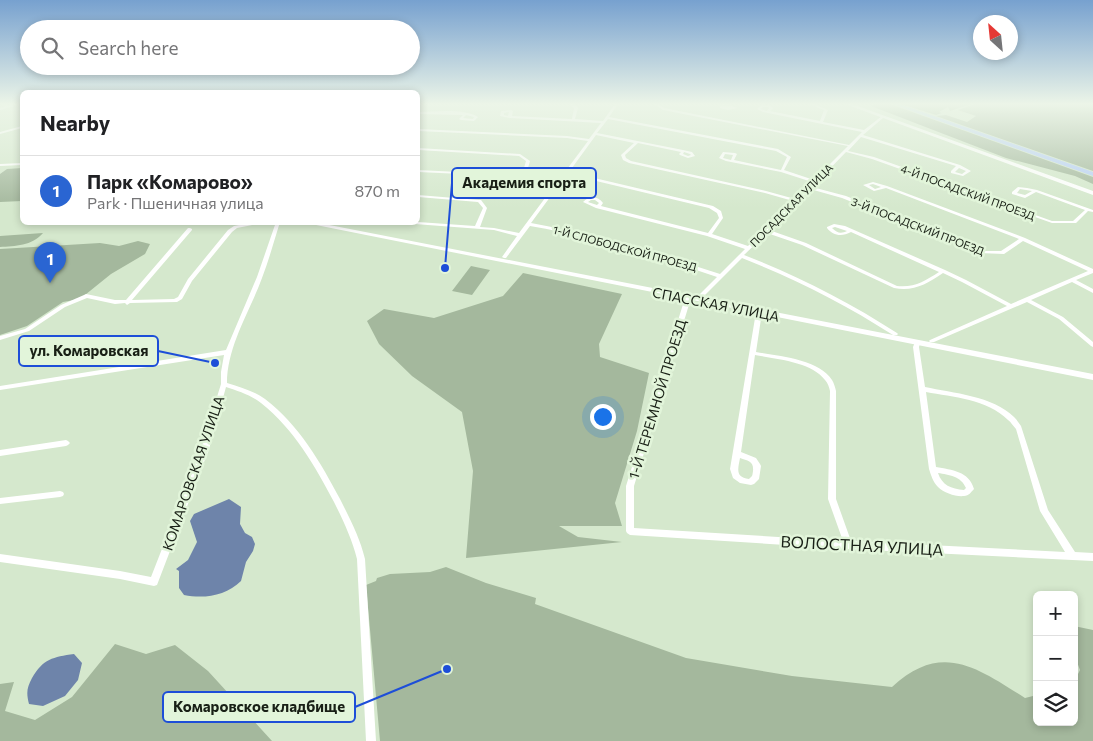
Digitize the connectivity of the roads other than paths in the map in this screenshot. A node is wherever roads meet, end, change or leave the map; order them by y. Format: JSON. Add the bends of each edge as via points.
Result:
{"nodes":[{"id":1,"x":580,"y":139,"type":"edge"},
{"id":2,"x":618,"y":139,"type":"edge"},
{"id":3,"x":716,"y":139,"type":"edge"},
{"id":4,"x":813,"y":139,"type":"edge"},
{"id":5,"x":858,"y":139,"type":"edge"},
{"id":6,"x":869,"y":139,"type":"edge"},
{"id":7,"x":942,"y":139,"type":"edge"},
{"id":8,"x":994,"y":139,"type":"edge"},
{"id":9,"x":996,"y":139,"type":"edge"},
{"id":10,"x":591,"y":140,"type":"joint"},
{"id":11,"x":636,"y":142,"type":"junction"},
{"id":12,"x":851,"y":146,"type":"junction"},
{"id":13,"x":420,"y":149,"type":"edge"},
{"id":14,"x":684,"y":151,"type":"dead end"},
{"id":15,"x":846,"y":151,"type":"junction"},
{"id":16,"x":732,"y":161,"type":"dead end"},
{"id":17,"x":20,"y":164,"type":"edge"},
{"id":18,"x":0,"y":165,"type":"edge"},
{"id":19,"x":959,"y":166,"type":"dead end"},
{"id":20,"x":420,"y":171,"type":"edge"},
{"id":21,"x":782,"y":171,"type":"junction"},
{"id":22,"x":1093,"y":173,"type":"edge"},
{"id":23,"x":566,"y":174,"type":"junction"},
{"id":24,"x":524,"y":176,"type":"junction"},
{"id":25,"x":560,"y":181,"type":"junction"},
{"id":26,"x":815,"y":181,"type":"junction"},
{"id":27,"x":809,"y":187,"type":"junction"},
{"id":28,"x":886,"y":187,"type":"dead end"},
{"id":29,"x":1034,"y":192,"type":"dead end"},
{"id":30,"x":1093,"y":193,"type":"edge"},
{"id":31,"x":420,"y":196,"type":"edge"},
{"id":32,"x":796,"y":201,"type":"junction"},
{"id":33,"x":598,"y":207,"type":"dead end"},
{"id":34,"x":1091,"y":210,"type":"edge"},
{"id":35,"x":420,"y":224,"type":"edge"},
{"id":36,"x":529,"y":224,"type":"junction"},
{"id":37,"x":248,"y":225,"type":"edge"},
{"id":38,"x":277,"y":225,"type":"edge"},
{"id":39,"x":341,"y":226,"type":"edge"},
{"id":40,"x":190,"y":228,"type":"dead end"},
{"id":41,"x":477,"y":228,"type":"junction"},
{"id":42,"x":850,"y":230,"type":"dead end"},
{"id":43,"x":766,"y":231,"type":"junction"},
{"id":44,"x":520,"y":235,"type":"junction"},
{"id":45,"x":709,"y":235,"type":"junction"},
{"id":46,"x":1023,"y":239,"type":"junction"},
{"id":47,"x":748,"y":248,"type":"junction"},
{"id":48,"x":451,"y":249,"type":"junction"},
{"id":49,"x":741,"y":256,"type":"junction"},
{"id":50,"x":504,"y":257,"type":"junction"},
{"id":51,"x":943,"y":271,"type":"junction"},
{"id":52,"x":1092,"y":271,"type":"edge"},
{"id":53,"x":720,"y":276,"type":"junction"},
{"id":54,"x":1072,"y":280,"type":"junction"},
{"id":55,"x":1093,"y":290,"type":"edge"},
{"id":56,"x":702,"y":295,"type":"junction"},
{"id":57,"x":90,"y":297,"type":"joint"},
{"id":58,"x":688,"y":298,"type":"junction"},
{"id":59,"x":1027,"y":300,"type":"junction"},
{"id":60,"x":127,"y":303,"type":"junction"},
{"id":61,"x":1012,"y":307,"type":"junction"},
{"id":62,"x":759,"y":312,"type":"junction"},
{"id":63,"x":895,"y":334,"type":"junction"},
{"id":64,"x":0,"y":338,"type":"edge"},
{"id":65,"x":917,"y":343,"type":"junction"},
{"id":66,"x":931,"y":344,"type":"junction"},
{"id":67,"x":1093,"y":345,"type":"edge"},
{"id":68,"x":225,"y":353,"type":"junction"},
{"id":69,"x":753,"y":353,"type":"junction"},
{"id":70,"x":1092,"y":377,"type":"edge"},
{"id":71,"x":224,"y":384,"type":"junction"},
{"id":72,"x":0,"y":388,"type":"edge"},
{"id":73,"x":922,"y":388,"type":"junction"},
{"id":74,"x":66,"y":443,"type":"dead end"},
{"id":75,"x":0,"y":453,"type":"edge"},
{"id":76,"x":737,"y":454,"type":"dead end"},
{"id":77,"x":933,"y":470,"type":"junction"},
{"id":78,"x":60,"y":494,"type":"dead end"},
{"id":79,"x":0,"y":501,"type":"edge"},
{"id":80,"x":630,"y":531,"type":"joint"},
{"id":81,"x":848,"y":545,"type":"junction"},
{"id":82,"x":1072,"y":555,"type":"junction"},
{"id":83,"x":1093,"y":557,"type":"edge"},
{"id":84,"x":0,"y":558,"type":"edge"},
{"id":85,"x":371,"y":741,"type":"edge"}],
"edges":[{"from":1,"to":10,"type":"street"},
{"from":2,"to":11,"type":"street"},
{"from":3,"to":21,"type":"street","via":[[777,150],[789,157]]},
{"from":4,"to":12,"type":"street"},
{"from":5,"to":12,"type":"street","name":"ПОСАДСКАЯ УЛИЦА"},
{"from":6,"to":19,"type":"street"},
{"from":7,"to":30,"type":"street"},
{"from":8,"to":22,"type":"highway"},
{"from":9,"to":22,"type":"highway"},
{"from":10,"to":23,"type":"street"},
{"from":11,"to":14,"type":"street"},
{"from":11,"to":32,"type":"street","via":[[623,155],[630,162]]},
{"from":12,"to":15,"type":"street","name":"ПОСАДСКАЯ УЛИЦА"},
{"from":13,"to":24,"type":"street","via":[[520,155],[528,161]]},
{"from":15,"to":26,"type":"street","name":"ПОСАДСКАЯ УЛИЦА"},
{"from":15,"to":34,"type":"street","name":"4-Й ПОСАДСКИЙ ПРОЕЗД","via":[[1052,222],[1074,222]]},
{"from":16,"to":21,"type":"street"},
{"from":17,"to":18,"type":"street"},
{"from":20,"to":24,"type":"street"},
{"from":21,"to":26,"type":"street"},
{"from":23,"to":25,"type":"street"},
{"from":23,"to":45,"type":"street","via":[[711,207],[721,218]]},
{"from":24,"to":25,"type":"street"},
{"from":25,"to":36,"type":"street"},
{"from":26,"to":27,"type":"street","name":"ПОСАДСКАЯ УЛИЦА"},
{"from":27,"to":32,"type":"street","name":"ПОСАДСКАЯ УЛИЦА"},
{"from":27,"to":46,"type":"street","name":"3-Й ПОСАДСКИЙ ПРОЕЗД","via":[[844,197],[979,252],[1002,254]]},
{"from":28,"to":46,"type":"street","name":"3-Й ПОСАДСКИЙ ПРОЕЗД"},
{"from":29,"to":34,"type":"street","name":"4-Й ПОСАДСКИЙ ПРОЕЗД"},
{"from":31,"to":41,"type":"street","via":[[479,201],[485,208]]},
{"from":32,"to":43,"type":"street","name":"ПОСАДСКАЯ УЛИЦА"},
{"from":33,"to":45,"type":"street"},
{"from":35,"to":41,"type":"street"},
{"from":36,"to":44,"type":"street"},
{"from":36,"to":53,"type":"street","name":"1-Й СЛОБОДСКОЙ ПРОЕЗД","via":[[620,246]]},
{"from":37,"to":60,"type":"street","via":[[230,231],[190,280],[180,298]]},
{"from":38,"to":68,"type":"street","name":"КОМАРОВСКАЯ УЛИЦА","via":[[260,277]]},
{"from":39,"to":48,"type":"street","name":"СПАССКАЯ УЛИЦА"},
{"from":40,"to":60,"type":"street"},
{"from":41,"to":44,"type":"street"},
{"from":42,"to":51,"type":"street"},
{"from":43,"to":47,"type":"street","name":"ПОСАДСКАЯ УЛИЦА"},
{"from":43,"to":51,"type":"street","via":[[804,244],[896,287],[920,287]]},
{"from":44,"to":50,"type":"street"},
{"from":45,"to":47,"type":"street"},
{"from":46,"to":52,"type":"street","name":"3-Й ПОСАДСКИЙ ПРОЕЗД"},
{"from":47,"to":49,"type":"street","name":"ПОСАДСКАЯ УЛИЦА"},
{"from":48,"to":50,"type":"street","name":"СПАССКАЯ УЛИЦА"},
{"from":48,"to":58,"type":"street","name":"СПАССКАЯ УЛИЦА"},
{"from":49,"to":53,"type":"street","name":"ПОСАДСКАЯ УЛИЦА"},
{"from":49,"to":63,"type":"street","via":[[776,270]]},
{"from":50,"to":56,"type":"street","name":"СПАССКАЯ УЛИЦА"},
{"from":51,"to":61,"type":"street"},
{"from":52,"to":54,"type":"street"},
{"from":53,"to":56,"type":"street","name":"ПОСАДСКАЯ УЛИЦА"},
{"from":54,"to":55,"type":"street"},
{"from":54,"to":59,"type":"street"},
{"from":56,"to":63,"type":"street","name":"СПАССКАЯ УЛИЦА"},
{"from":57,"to":60,"type":"street"},
{"from":57,"to":64,"type":"street","via":[[76,299],[27,330]]},
{"from":58,"to":62,"type":"street","name":"СПАССКАЯ УЛИЦА"},
{"from":58,"to":80,"type":"street","name":"1-Й ТЕРЕМНОЙ ПРОЕЗД","via":[[630,486]]},
{"from":59,"to":61,"type":"street"},
{"from":59,"to":67,"type":"street","via":[[1061,318]]},
{"from":61,"to":66,"type":"street"},
{"from":62,"to":65,"type":"street","name":"СПАССКАЯ УЛИЦА"},
{"from":62,"to":69,"type":"street"},
{"from":63,"to":66,"type":"street","name":"СПАССКАЯ УЛИЦА"},
{"from":65,"to":66,"type":"street","name":"СПАССКАЯ УЛИЦА"},
{"from":65,"to":73,"type":"street"},
{"from":66,"to":70,"type":"street","name":"СПАССКАЯ УЛИЦА"},
{"from":68,"to":71,"type":"street","name":"КОМАРОВСКАЯ УЛИЦА"},
{"from":68,"to":72,"type":"street"},
{"from":69,"to":76,"type":"street"},
{"from":69,"to":81,"type":"street","via":[[812,366],[831,383],[832,499]]},
{"from":71,"to":84,"type":"street","name":"КОМАРОВСКАЯ УЛИЦА","via":[[205,449],[154,582]]},
{"from":71,"to":85,"type":"street","via":[[262,400],[288,424],[328,482],[357,543],[361,559]]},
{"from":73,"to":77,"type":"street"},
{"from":73,"to":82,"type":"street","via":[[985,403],[1013,420],[1019,428],[1044,511]]},
{"from":74,"to":75,"type":"street"},
{"from":77,"to":77,"type":"street","via":[[936,482],[944,488],[965,493],[970,489],[968,482],[960,476]]},
{"from":78,"to":79,"type":"street"},
{"from":80,"to":81,"type":"street","name":"ВОЛОСТНАЯ УЛИЦА"},
{"from":81,"to":82,"type":"street","name":"ВОЛОСТНАЯ УЛИЦА"},
{"from":82,"to":83,"type":"street","name":"ВОЛОСТНАЯ УЛИЦА"}]}
